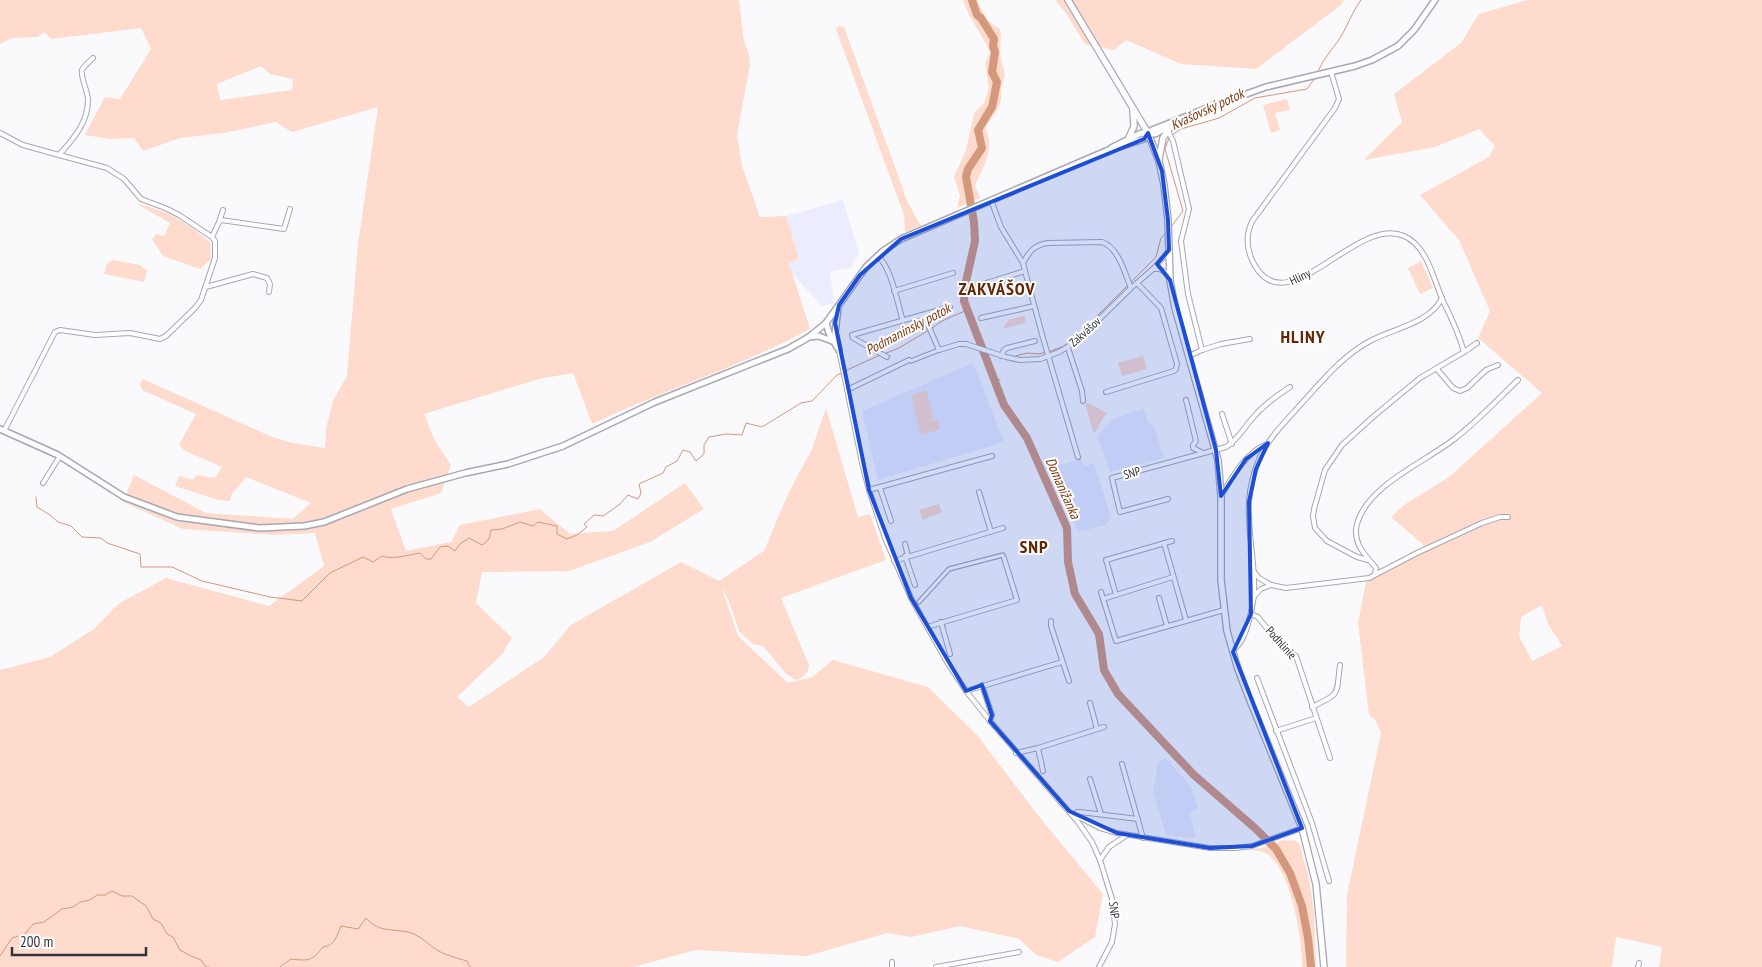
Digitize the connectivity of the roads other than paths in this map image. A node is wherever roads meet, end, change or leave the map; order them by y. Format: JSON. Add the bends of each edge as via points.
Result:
{"nodes":[{"id":1,"x":1068,"y":0,"type":"edge"},
{"id":2,"x":1435,"y":0,"type":"edge"},
{"id":3,"x":93,"y":58,"type":"dead end"},
{"id":4,"x":1331,"y":72,"type":"junction"},
{"id":5,"x":1132,"y":105,"type":"junction"},
{"id":6,"x":1180,"y":120,"type":"junction"},
{"id":7,"x":1169,"y":128,"type":"junction"},
{"id":8,"x":0,"y":133,"type":"edge"},
{"id":9,"x":1148,"y":133,"type":"junction"},
{"id":10,"x":1128,"y":140,"type":"junction"},
{"id":11,"x":1106,"y":151,"type":"junction"},
{"id":12,"x":59,"y":155,"type":"junction"},
{"id":13,"x":1159,"y":161,"type":"junction"},
{"id":14,"x":991,"y":200,"type":"junction"},
{"id":15,"x":290,"y":209,"type":"dead end"},
{"id":16,"x":223,"y":210,"type":"dead end"},
{"id":17,"x":219,"y":222,"type":"junction"},
{"id":18,"x":212,"y":237,"type":"junction"},
{"id":19,"x":1169,"y":250,"type":"junction"},
{"id":20,"x":878,"y":256,"type":"junction"},
{"id":21,"x":1023,"y":263,"type":"junction"},
{"id":22,"x":1153,"y":268,"type":"junction"},
{"id":23,"x":1025,"y":272,"type":"junction"},
{"id":24,"x":953,"y":273,"type":"dead end"},
{"id":25,"x":1170,"y":280,"type":"junction"},
{"id":26,"x":1137,"y":283,"type":"junction"},
{"id":27,"x":983,"y":284,"type":"dead end"},
{"id":28,"x":1130,"y":286,"type":"junction"},
{"id":29,"x":206,"y":287,"type":"junction"},
{"id":30,"x":894,"y":291,"type":"junction"},
{"id":31,"x":269,"y":292,"type":"dead end"},
{"id":32,"x":1442,"y":297,"type":"junction"},
{"id":33,"x":838,"y":305,"type":"junction"},
{"id":34,"x":1034,"y":306,"type":"junction"},
{"id":35,"x":950,"y":307,"type":"dead end"},
{"id":36,"x":921,"y":315,"type":"junction"},
{"id":37,"x":981,"y":318,"type":"dead end"},
{"id":38,"x":903,"y":321,"type":"junction"},
{"id":39,"x":826,"y":322,"type":"junction"},
{"id":40,"x":835,"y":333,"type":"junction"},
{"id":41,"x":809,"y":337,"type":"junction"},
{"id":42,"x":1250,"y":339,"type":"dead end"},
{"id":43,"x":1035,"y":341,"type":"dead end"},
{"id":44,"x":834,"y":342,"type":"junction"},
{"id":45,"x":1477,"y":343,"type":"dead end"},
{"id":46,"x":1068,"y":348,"type":"junction"},
{"id":47,"x":839,"y":350,"type":"junction"},
{"id":48,"x":939,"y":350,"type":"junction"},
{"id":49,"x":1202,"y":350,"type":"junction"},
{"id":50,"x":1464,"y":352,"type":"junction"},
{"id":51,"x":1048,"y":354,"type":"junction"},
{"id":52,"x":1001,"y":356,"type":"junction"},
{"id":53,"x":1188,"y":356,"type":"junction"},
{"id":54,"x":887,"y":357,"type":"dead end"},
{"id":55,"x":909,"y":360,"type":"joint"},
{"id":56,"x":1498,"y":365,"type":"dead end"},
{"id":57,"x":1437,"y":369,"type":"junction"},
{"id":58,"x":1518,"y":380,"type":"dead end"},
{"id":59,"x":1290,"y":388,"type":"dead end"},
{"id":60,"x":847,"y":390,"type":"junction"},
{"id":61,"x":1106,"y":392,"type":"dead end"},
{"id":62,"x":1186,"y":400,"type":"dead end"},
{"id":63,"x":1084,"y":401,"type":"dead end"},
{"id":64,"x":1222,"y":414,"type":"dead end"},
{"id":65,"x":2,"y":430,"type":"edge"},
{"id":66,"x":1232,"y":444,"type":"junction"},
{"id":67,"x":1268,"y":444,"type":"junction"},
{"id":68,"x":1216,"y":450,"type":"junction"},
{"id":69,"x":1203,"y":453,"type":"junction"},
{"id":70,"x":60,"y":456,"type":"junction"},
{"id":71,"x":992,"y":456,"type":"dead end"},
{"id":72,"x":1078,"y":457,"type":"dead end"},
{"id":73,"x":43,"y":483,"type":"dead end"},
{"id":74,"x":880,"y":488,"type":"junction"},
{"id":75,"x":869,"y":490,"type":"junction"},
{"id":76,"x":978,"y":492,"type":"dead end"},
{"id":77,"x":1221,"y":496,"type":"junction"},
{"id":78,"x":1168,"y":498,"type":"dead end"},
{"id":79,"x":1508,"y":517,"type":"dead end"},
{"id":80,"x":891,"y":521,"type":"dead end"},
{"id":81,"x":1003,"y":528,"type":"dead end"},
{"id":82,"x":991,"y":532,"type":"junction"},
{"id":83,"x":1172,"y":541,"type":"dead end"},
{"id":84,"x":1164,"y":543,"type":"junction"},
{"id":85,"x":905,"y":544,"type":"dead end"},
{"id":86,"x":907,"y":556,"type":"junction"},
{"id":87,"x":1003,"y":557,"type":"joint"},
{"id":88,"x":1368,"y":560,"type":"junction"},
{"id":89,"x":894,"y":561,"type":"junction"},
{"id":90,"x":1254,"y":572,"type":"junction"},
{"id":91,"x":1375,"y":574,"type":"junction"},
{"id":92,"x":1173,"y":577,"type":"junction"},
{"id":93,"x":915,"y":585,"type":"dead end"},
{"id":94,"x":1271,"y":586,"type":"junction"},
{"id":95,"x":1101,"y":592,"type":"dead end"},
{"id":96,"x":1116,"y":595,"type":"junction"},
{"id":97,"x":1254,"y":596,"type":"junction"},
{"id":98,"x":1103,"y":598,"type":"junction"},
{"id":99,"x":1159,"y":598,"type":"dead end"},
{"id":100,"x":919,"y":602,"type":"dead end"},
{"id":101,"x":1224,"y":610,"type":"junction"},
{"id":102,"x":1251,"y":614,"type":"junction"},
{"id":103,"x":1186,"y":620,"type":"junction"},
{"id":104,"x":1052,"y":621,"type":"dead end"},
{"id":105,"x":941,"y":622,"type":"junction"},
{"id":106,"x":1167,"y":626,"type":"junction"},
{"id":107,"x":927,"y":627,"type":"junction"},
{"id":108,"x":1232,"y":650,"type":"junction"},
{"id":109,"x":950,"y":654,"type":"dead end"},
{"id":110,"x":1062,"y":662,"type":"junction"},
{"id":111,"x":1340,"y":665,"type":"dead end"},
{"id":112,"x":1257,"y":678,"type":"dead end"},
{"id":113,"x":1068,"y":681,"type":"dead end"},
{"id":114,"x":982,"y":685,"type":"junction"},
{"id":115,"x":966,"y":691,"type":"junction"},
{"id":116,"x":1090,"y":703,"type":"dead end"},
{"id":117,"x":1312,"y":707,"type":"junction"},
{"id":118,"x":1316,"y":718,"type":"junction"},
{"id":119,"x":990,"y":721,"type":"junction"},
{"id":120,"x":1104,"y":726,"type":"dead end"},
{"id":121,"x":1097,"y":729,"type":"junction"},
{"id":122,"x":1276,"y":731,"type":"junction"},
{"id":123,"x":1038,"y":748,"type":"junction"},
{"id":124,"x":1016,"y":753,"type":"junction"},
{"id":125,"x":1330,"y":758,"type":"dead end"},
{"id":126,"x":1122,"y":764,"type":"dead end"},
{"id":127,"x":1043,"y":771,"type":"dead end"},
{"id":128,"x":1090,"y":779,"type":"dead end"},
{"id":129,"x":1303,"y":798,"type":"junction"},
{"id":130,"x":1293,"y":802,"type":"junction"},
{"id":131,"x":1068,"y":811,"type":"junction"},
{"id":132,"x":1101,"y":814,"type":"junction"},
{"id":133,"x":1076,"y":815,"type":"junction"},
{"id":134,"x":1138,"y":819,"type":"junction"},
{"id":135,"x":1302,"y":828,"type":"junction"},
{"id":136,"x":1127,"y":835,"type":"junction"},
{"id":137,"x":1143,"y":838,"type":"junction"},
{"id":138,"x":1100,"y":860,"type":"junction"},
{"id":139,"x":1329,"y":881,"type":"dead end"},
{"id":140,"x":1020,"y":952,"type":"dead end"},
{"id":141,"x":936,"y":967,"type":"edge"},
{"id":142,"x":1099,"y":967,"type":"edge"},
{"id":143,"x":1324,"y":967,"type":"edge"}],
"edges":[{"from":1,"to":5,"type":"main road"},
{"from":2,"to":4,"type":"street","via":[[1398,46],[1372,60]]},
{"from":3,"to":12,"type":"street","via":[[82,70],[88,100],[83,124]]},
{"from":4,"to":6,"type":"street","via":[[1266,86]]},
{"from":4,"to":32,"type":"street","name":"Hliny","via":[[1339,99],[1253,220],[1248,236],[1251,258],[1268,278],[1288,283],[1302,278],[1352,247],[1385,233],[1396,233],[1408,238],[1422,254]]},
{"from":5,"to":9,"type":"main road"},
{"from":5,"to":10,"type":"main road","via":[[1134,126]]},
{"from":6,"to":7,"type":"street"},
{"from":6,"to":9,"type":"street"},
{"from":7,"to":9,"type":"street","via":[[1155,134]]},
{"from":7,"to":13,"type":"main road","via":[[1160,146]]},
{"from":7,"to":49,"type":"street","via":[[1190,209],[1181,241],[1188,294]]},
{"from":8,"to":12,"type":"street","via":[[23,145]]},
{"from":9,"to":10,"type":"street"},
{"from":9,"to":11,"type":"street","via":[[1144,139]]},
{"from":9,"to":13,"type":"main road"},
{"from":10,"to":11,"type":"street"},
{"from":11,"to":14,"type":"street"},
{"from":12,"to":18,"type":"street","via":[[107,168],[124,179],[141,199],[179,215]]},
{"from":13,"to":19,"type":"main road"},
{"from":14,"to":20,"type":"street","via":[[906,236]]},
{"from":14,"to":21,"type":"street","via":[[1001,227]]},
{"from":15,"to":17,"type":"street","via":[[284,229],[225,220]]},
{"from":16,"to":17,"type":"street"},
{"from":17,"to":18,"type":"street"},
{"from":18,"to":29,"type":"street","via":[[215,258]]},
{"from":19,"to":22,"type":"street","name":"Zakvášov"},
{"from":19,"to":25,"type":"main road"},
{"from":20,"to":30,"type":"street","via":[[889,274]]},
{"from":20,"to":33,"type":"street","via":[[860,274]]},
{"from":21,"to":23,"type":"street"},
{"from":21,"to":28,"type":"street","via":[[1039,244],[1102,242],[1114,252]]},
{"from":22,"to":25,"type":"street","via":[[1164,270]]},
{"from":22,"to":26,"type":"street","name":"Zakvášov"},
{"from":23,"to":27,"type":"street"},
{"from":23,"to":34,"type":"street"},
{"from":24,"to":30,"type":"street"},
{"from":25,"to":53,"type":"main road"},
{"from":26,"to":28,"type":"street","name":"Zakvášov"},
{"from":26,"to":61,"type":"street","via":[[1162,308],[1176,357],[1176,369]]},
{"from":28,"to":46,"type":"street","name":"Zakvášov"},
{"from":29,"to":31,"type":"street","via":[[252,274],[267,278]]},
{"from":29,"to":65,"type":"street","via":[[195,308],[160,339],[130,333],[55,332]]},
{"from":30,"to":38,"type":"street"},
{"from":32,"to":50,"type":"street","name":"Hliny"},
{"from":32,"to":67,"type":"street","via":[[1437,307],[1423,317],[1373,339],[1345,359]]},
{"from":33,"to":39,"type":"street"},
{"from":33,"to":40,"type":"street"},
{"from":34,"to":37,"type":"street"},
{"from":34,"to":51,"type":"street"},
{"from":35,"to":36,"type":"street"},
{"from":36,"to":38,"type":"street"},
{"from":36,"to":48,"type":"street"},
{"from":38,"to":54,"type":"street","via":[[852,335]]},
{"from":39,"to":40,"type":"street"},
{"from":39,"to":41,"type":"street"},
{"from":39,"to":44,"type":"street"},
{"from":40,"to":47,"type":"street"},
{"from":41,"to":44,"type":"street","via":[[824,337]]},
{"from":41,"to":70,"type":"street","via":[[788,349],[656,402],[563,446],[508,464],[465,472],[407,489],[324,522],[304,526],[259,528],[177,517],[124,497]]},
{"from":42,"to":49,"type":"street"},
{"from":43,"to":52,"type":"street","via":[[1007,348]]},
{"from":44,"to":47,"type":"street"},
{"from":45,"to":50,"type":"street"},
{"from":46,"to":51,"type":"street","name":"Zakvášov"},
{"from":46,"to":63,"type":"street"},
{"from":47,"to":60,"type":"street","name":"SNP"},
{"from":48,"to":52,"type":"street","name":"Zakvášov","via":[[959,344]]},
{"from":48,"to":55,"type":"street"},
{"from":49,"to":53,"type":"street"},
{"from":50,"to":57,"type":"street"},
{"from":51,"to":52,"type":"street","name":"Zakvášov","via":[[1020,360]]},
{"from":51,"to":72,"type":"street"},
{"from":53,"to":68,"type":"main road"},
{"from":55,"to":60,"type":"street"},
{"from":56,"to":57,"type":"street","via":[[1486,370],[1460,391],[1453,388]]},
{"from":57,"to":88,"type":"street","via":[[1402,392],[1349,438],[1335,453],[1323,475],[1314,509],[1317,531],[1327,541]]},
{"from":58,"to":88,"type":"street","via":[[1452,441],[1386,484],[1372,498],[1360,516],[1356,533],[1359,547]]},
{"from":59,"to":66,"type":"street","via":[[1271,399]]},
{"from":60,"to":75,"type":"street","name":"SNP"},
{"from":62,"to":69,"type":"street","via":[[1196,441],[1193,448]]},
{"from":64,"to":66,"type":"street"},
{"from":65,"to":70,"type":"street"},
{"from":66,"to":68,"type":"street"},
{"from":67,"to":77,"type":"street","via":[[1259,447],[1246,459]]},
{"from":67,"to":90,"type":"street","via":[[1256,469],[1250,496]]},
{"from":68,"to":69,"type":"street","name":"SNP"},
{"from":68,"to":77,"type":"main road"},
{"from":69,"to":78,"type":"street","name":"SNP","via":[[1112,478],[1120,512]]},
{"from":70,"to":73,"type":"street"},
{"from":71,"to":74,"type":"street"},
{"from":74,"to":75,"type":"street"},
{"from":74,"to":80,"type":"street"},
{"from":75,"to":89,"type":"street","name":"SNP"},
{"from":76,"to":82,"type":"street"},
{"from":77,"to":101,"type":"main road"},
{"from":79,"to":91,"type":"street","via":[[1500,516],[1482,523]]},
{"from":81,"to":82,"type":"street"},
{"from":82,"to":86,"type":"street"},
{"from":83,"to":84,"type":"street"},
{"from":84,"to":92,"type":"street"},
{"from":84,"to":96,"type":"street","via":[[1106,560]]},
{"from":85,"to":86,"type":"street"},
{"from":86,"to":89,"type":"street"},
{"from":86,"to":93,"type":"street"},
{"from":87,"to":100,"type":"street","via":[[949,569]]},
{"from":87,"to":105,"type":"street","via":[[1017,600]]},
{"from":88,"to":91,"type":"street","via":[[1376,568]]},
{"from":89,"to":107,"type":"street","name":"SNP"},
{"from":90,"to":94,"type":"street"},
{"from":90,"to":97,"type":"street"},
{"from":91,"to":94,"type":"street","via":[[1367,578],[1286,588]]},
{"from":92,"to":96,"type":"street"},
{"from":92,"to":103,"type":"street"},
{"from":94,"to":97,"type":"street"},
{"from":95,"to":98,"type":"street"},
{"from":96,"to":98,"type":"street"},
{"from":97,"to":102,"type":"street"},
{"from":98,"to":106,"type":"street","via":[[1116,641]]},
{"from":99,"to":106,"type":"street"},
{"from":101,"to":103,"type":"street"},
{"from":101,"to":108,"type":"main road"},
{"from":102,"to":108,"type":"street","via":[[1240,643]]},
{"from":102,"to":117,"type":"street","name":"Podhlinie","via":[[1258,617],[1277,641],[1296,656]]},
{"from":103,"to":106,"type":"street"},
{"from":104,"to":110,"type":"street"},
{"from":105,"to":107,"type":"street"},
{"from":105,"to":109,"type":"street"},
{"from":107,"to":115,"type":"street","name":"SNP"},
{"from":108,"to":130,"type":"main road"},
{"from":110,"to":113,"type":"street"},
{"from":110,"to":114,"type":"street"},
{"from":111,"to":117,"type":"street","via":[[1336,693]]},
{"from":112,"to":122,"type":"street"},
{"from":114,"to":115,"type":"street"},
{"from":114,"to":119,"type":"street","via":[[992,715]]},
{"from":115,"to":119,"type":"street","name":"SNP"},
{"from":116,"to":121,"type":"street"},
{"from":117,"to":118,"type":"street","name":"Podhlinie"},
{"from":118,"to":122,"type":"street"},
{"from":118,"to":125,"type":"street","name":"Podhlinie"},
{"from":119,"to":124,"type":"street","name":"SNP"},
{"from":120,"to":121,"type":"street"},
{"from":121,"to":123,"type":"street"},
{"from":122,"to":129,"type":"street"},
{"from":123,"to":124,"type":"street"},
{"from":123,"to":127,"type":"street"},
{"from":124,"to":131,"type":"street","name":"SNP"},
{"from":126,"to":134,"type":"street"},
{"from":128,"to":132,"type":"street"},
{"from":129,"to":130,"type":"street"},
{"from":129,"to":139,"type":"street"},
{"from":130,"to":135,"type":"main road"},
{"from":131,"to":133,"type":"street","name":"SNP"},
{"from":131,"to":138,"type":"street","name":"SNP","via":[[1088,836]]},
{"from":132,"to":133,"type":"street","name":"SNP","via":[[1078,812]]},
{"from":132,"to":134,"type":"street","name":"SNP"},
{"from":133,"to":136,"type":"street","name":"SNP","via":[[1100,828]]},
{"from":134,"to":137,"type":"street"},
{"from":135,"to":137,"type":"street","name":"SNP","via":[[1258,844],[1236,848],[1210,848]]},
{"from":135,"to":143,"type":"main road","via":[[1316,884]]},
{"from":136,"to":137,"type":"street","name":"SNP"},
{"from":136,"to":138,"type":"street","via":[[1109,847]]},
{"from":138,"to":142,"type":"street","name":"SNP","via":[[1112,899],[1115,924],[1112,942]]},
{"from":140,"to":141,"type":"street"}]}
